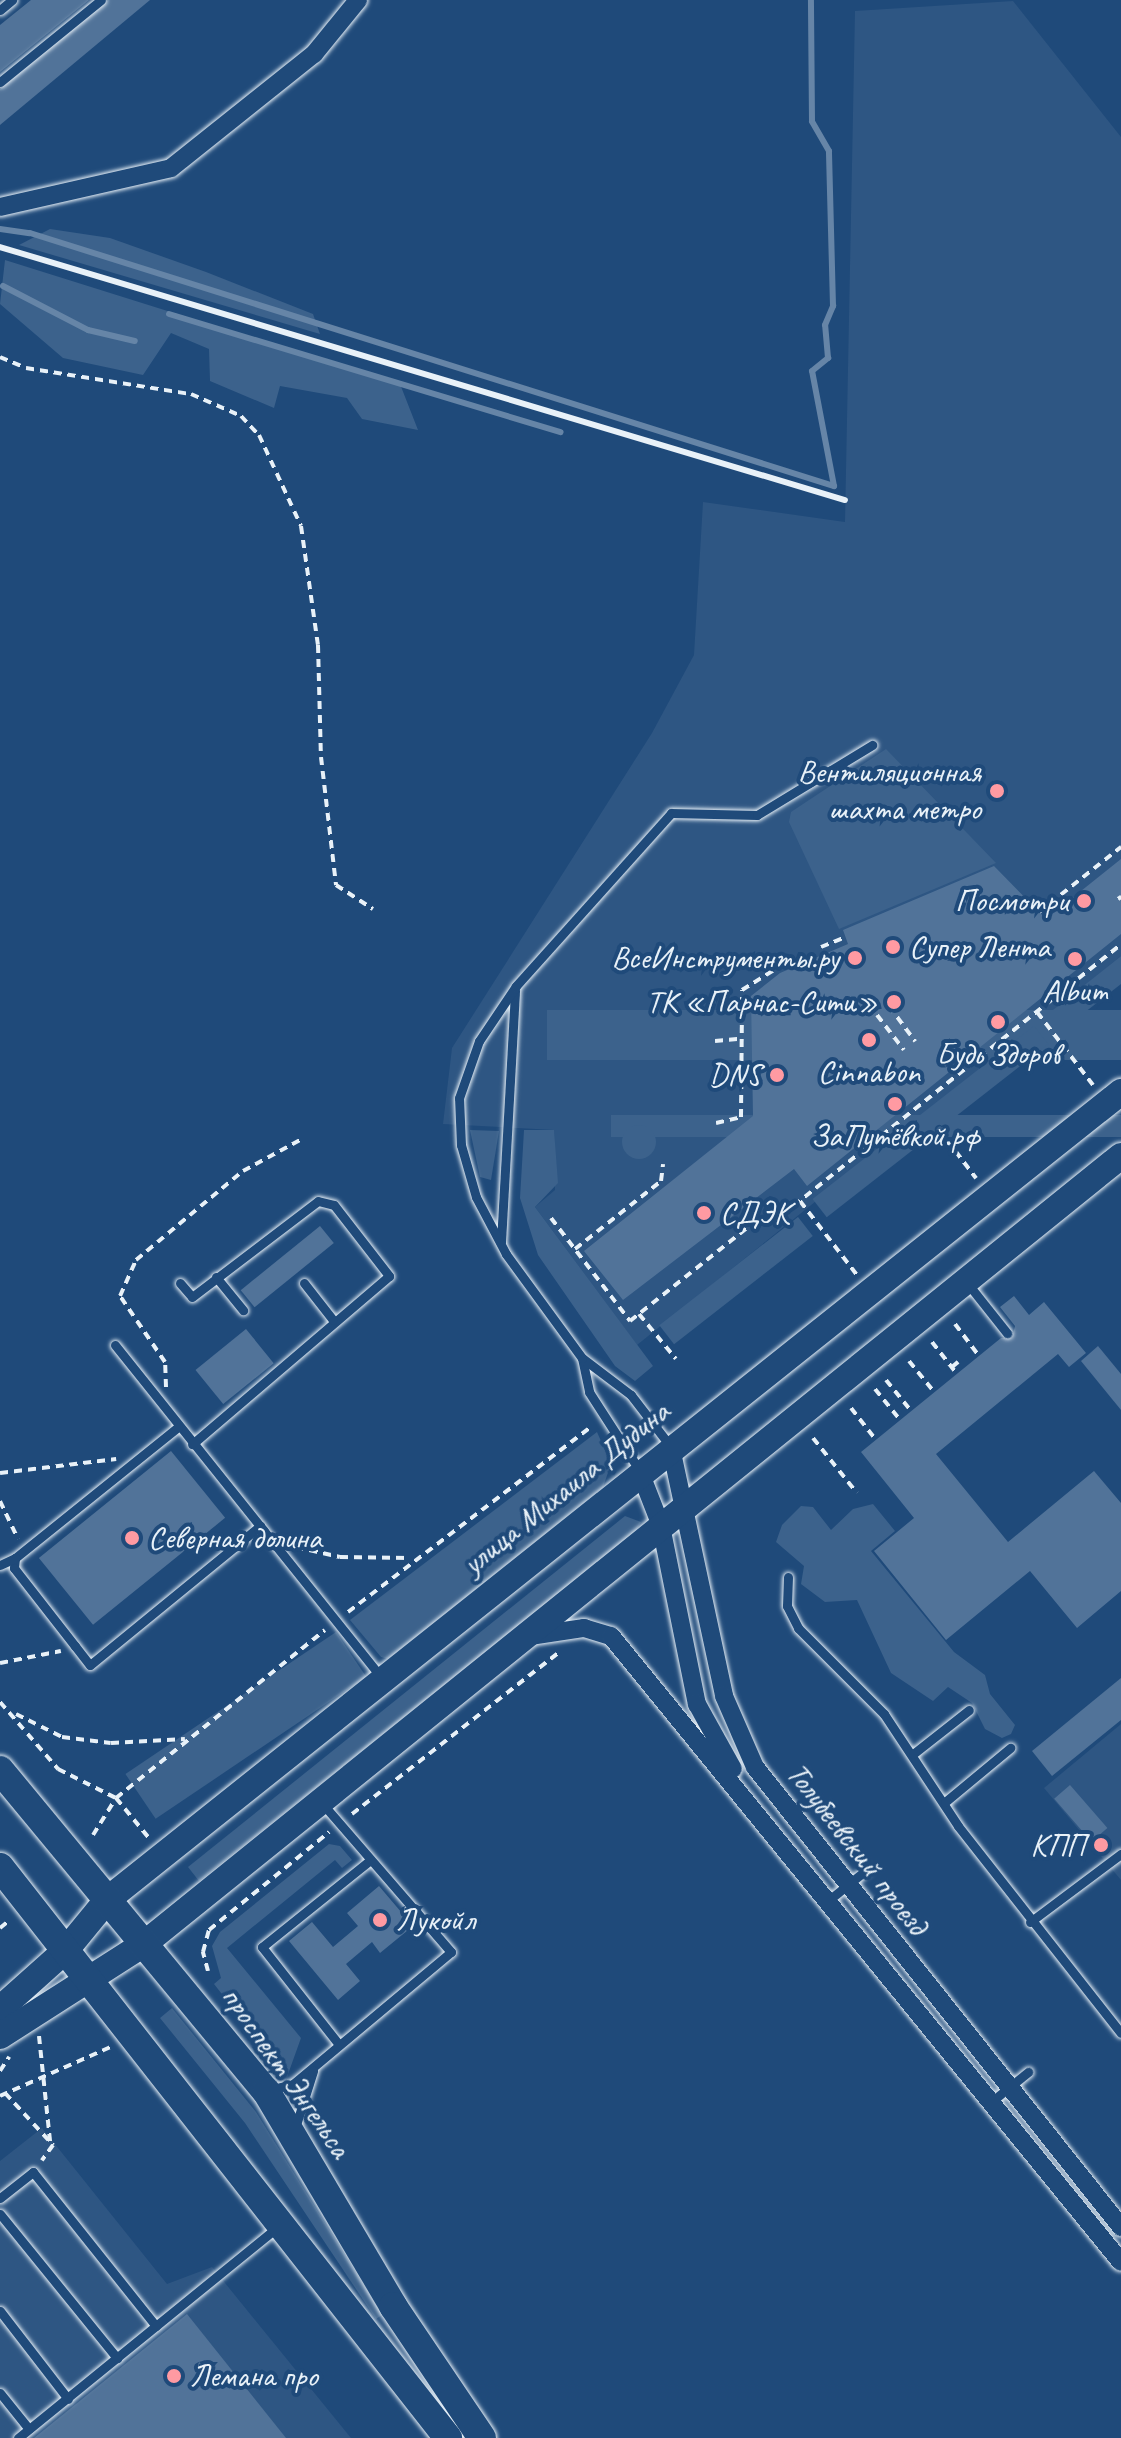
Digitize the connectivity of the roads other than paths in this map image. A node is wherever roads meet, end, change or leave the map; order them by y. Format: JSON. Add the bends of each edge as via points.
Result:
{"nodes":[{"id":1,"x":12,"y":0,"type":"edge"},
{"id":2,"x":101,"y":0,"type":"edge"},
{"id":3,"x":358,"y":0,"type":"edge"},
{"id":4,"x":0,"y":10,"type":"edge"},
{"id":5,"x":0,"y":82,"type":"edge"},
{"id":6,"x":0,"y":207,"type":"edge"},
{"id":7,"x":872,"y":745,"type":"dead end"},
{"id":8,"x":516,"y":986,"type":"junction"},
{"id":9,"x":1121,"y":1092,"type":"edge"},
{"id":10,"x":1121,"y":1156,"type":"edge"},
{"id":11,"x":501,"y":1243,"type":"junction"},
{"id":12,"x":216,"y":1277,"type":"junction"},
{"id":13,"x":966,"y":1281,"type":"junction"},
{"id":14,"x":180,"y":1283,"type":"dead end"},
{"id":15,"x":304,"y":1283,"type":"dead end"},
{"id":16,"x":243,"y":1310,"type":"dead end"},
{"id":17,"x":333,"y":1320,"type":"junction"},
{"id":18,"x":1007,"y":1333,"type":"dead end"},
{"id":19,"x":115,"y":1345,"type":"dead end"},
{"id":20,"x":582,"y":1358,"type":"junction"},
{"id":21,"x":178,"y":1427,"type":"junction"},
{"id":22,"x":192,"y":1444,"type":"junction"},
{"id":23,"x":671,"y":1448,"type":"junction"},
{"id":24,"x":640,"y":1472,"type":"junction"},
{"id":25,"x":685,"y":1506,"type":"junction"},
{"id":26,"x":260,"y":1526,"type":"junction"},
{"id":27,"x":661,"y":1526,"type":"junction"},
{"id":28,"x":15,"y":1558,"type":"junction"},
{"id":29,"x":0,"y":1565,"type":"edge"},
{"id":30,"x":788,"y":1577,"type":"dead end"},
{"id":31,"x":523,"y":1638,"type":"junction"},
{"id":32,"x":383,"y":1679,"type":"junction"},
{"id":33,"x":969,"y":1710,"type":"dead end"},
{"id":34,"x":1010,"y":1748,"type":"dead end"},
{"id":35,"x":913,"y":1754,"type":"junction"},
{"id":36,"x":0,"y":1770,"type":"edge"},
{"id":37,"x":321,"y":1801,"type":"junction"},
{"id":38,"x":945,"y":1802,"type":"junction"},
{"id":39,"x":754,"y":1806,"type":"junction"},
{"id":40,"x":1121,"y":1854,"type":"edge"},
{"id":41,"x":369,"y":1861,"type":"junction"},
{"id":42,"x":0,"y":1867,"type":"edge"},
{"id":43,"x":866,"y":1870,"type":"dead end"},
{"id":44,"x":846,"y":1886,"type":"junction"},
{"id":45,"x":107,"y":1900,"type":"junction"},
{"id":46,"x":829,"y":1900,"type":"junction"},
{"id":47,"x":1030,"y":1922,"type":"junction"},
{"id":48,"x":144,"y":1944,"type":"junction"},
{"id":49,"x":66,"y":1950,"type":"junction"},
{"id":50,"x":86,"y":1975,"type":"junction"},
{"id":51,"x":0,"y":2009,"type":"edge"},
{"id":52,"x":1121,"y":2033,"type":"edge"},
{"id":53,"x":13,"y":2036,"type":"edge"},
{"id":54,"x":337,"y":2042,"type":"junction"},
{"id":55,"x":318,"y":2063,"type":"junction"},
{"id":56,"x":1028,"y":2072,"type":"dead end"},
{"id":57,"x":1009,"y":2088,"type":"junction"},
{"id":58,"x":266,"y":2091,"type":"junction"},
{"id":59,"x":991,"y":2102,"type":"junction"},
{"id":60,"x":296,"y":2136,"type":"junction"},
{"id":61,"x":0,"y":2198,"type":"edge"},
{"id":62,"x":0,"y":2214,"type":"edge"},
{"id":63,"x":283,"y":2223,"type":"junction"},
{"id":64,"x":1121,"y":2227,"type":"edge"},
{"id":65,"x":1121,"y":2262,"type":"edge"},
{"id":66,"x":0,"y":2311,"type":"edge"},
{"id":67,"x":156,"y":2326,"type":"junction"},
{"id":68,"x":117,"y":2358,"type":"junction"},
{"id":69,"x":0,"y":2393,"type":"edge"},
{"id":70,"x":68,"y":2399,"type":"junction"},
{"id":71,"x":29,"y":2429,"type":"junction"},
{"id":72,"x":18,"y":2438,"type":"edge"},
{"id":73,"x":448,"y":2438,"type":"edge"},
{"id":74,"x":482,"y":2438,"type":"edge"}],
"edges":[{"from":1,"to":4,"type":"lane"},
{"from":2,"to":5,"type":"lane"},
{"from":3,"to":6,"type":"street","via":[[314,54],[171,168]]},
{"from":7,"to":8,"type":"lane","via":[[757,815],[671,813]]},
{"from":8,"to":11,"type":"lane"},
{"from":8,"to":11,"type":"lane","via":[[479,1041],[459,1098],[461,1145],[476,1197]]},
{"from":9,"to":23,"type":"street","name":"улица Михаила Дудина"},
{"from":10,"to":13,"type":"street"},
{"from":11,"to":20,"type":"lane"},
{"from":12,"to":14,"type":"lane","via":[[192,1297]]},
{"from":12,"to":16,"type":"lane"},
{"from":12,"to":17,"type":"lane","via":[[307,1204],[326,1201],[389,1276]]},
{"from":13,"to":18,"type":"lane"},
{"from":13,"to":25,"type":"street"},
{"from":15,"to":17,"type":"lane"},
{"from":17,"to":22,"type":"lane","via":[[288,1366]]},
{"from":19,"to":21,"type":"lane"},
{"from":20,"to":23,"type":"lane","via":[[631,1395]]},
{"from":20,"to":24,"type":"lane","via":[[589,1392]]},
{"from":21,"to":22,"type":"lane"},
{"from":21,"to":28,"type":"lane"},
{"from":22,"to":26,"type":"lane"},
{"from":23,"to":24,"type":"street","name":"улица Михаила Дудина"},
{"from":23,"to":25,"type":"street","name":"Толубеевский проезд"},
{"from":24,"to":27,"type":"street","name":"Толубеевский проезд"},
{"from":24,"to":32,"type":"street","name":"улица Михаила Дудина"},
{"from":25,"to":27,"type":"street"},
{"from":25,"to":44,"type":"street","name":"Толубеевский проезд","via":[[733,1727],[755,1767]]},
{"from":26,"to":28,"type":"lane","via":[[90,1665],[14,1568]]},
{"from":26,"to":32,"type":"lane"},
{"from":27,"to":31,"type":"street"},
{"from":27,"to":39,"type":"street","name":"Толубеевский проезд","via":[[697,1704]]},
{"from":28,"to":29,"type":"lane"},
{"from":30,"to":35,"type":"lane","via":[[787,1606],[798,1628],[884,1714]]},
{"from":31,"to":37,"type":"street"},
{"from":31,"to":39,"type":"street","name":"Толубеевский проезд","via":[[584,1628],[611,1636]]},
{"from":32,"to":45,"type":"street","name":"улица Михаила Дудина"},
{"from":33,"to":35,"type":"lane"},
{"from":34,"to":38,"type":"lane"},
{"from":35,"to":38,"type":"lane"},
{"from":36,"to":45,"type":"main road","name":"проспект Энгельса"},
{"from":37,"to":41,"type":"lane"},
{"from":37,"to":48,"type":"street"},
{"from":38,"to":47,"type":"lane"},
{"from":39,"to":46,"type":"street","name":"Толубеевский проезд"},
{"from":40,"to":47,"type":"lane"},
{"from":41,"to":54,"type":"lane","via":[[262,1947]]},
{"from":41,"to":54,"type":"lane","via":[[388,1873],[451,1952]]},
{"from":42,"to":49,"type":"main road"},
{"from":43,"to":44,"type":"lane"},
{"from":44,"to":46,"type":"lane"},
{"from":44,"to":57,"type":"street","name":"Толубеевский проезд"},
{"from":45,"to":48,"type":"main road","name":"проспект Энгельса"},
{"from":45,"to":49,"type":"street","name":"улица Михаила Дудина"},
{"from":46,"to":59,"type":"street","name":"Толубеевский проезд"},
{"from":47,"to":52,"type":"lane"},
{"from":48,"to":50,"type":"street"},
{"from":48,"to":58,"type":"main road","name":"проспект Энгельса"},
{"from":49,"to":50,"type":"main road"},
{"from":49,"to":51,"type":"street","name":"улица Михаила Дудина"},
{"from":50,"to":53,"type":"street"},
{"from":50,"to":63,"type":"main road"},
{"from":54,"to":55,"type":"lane"},
{"from":55,"to":58,"type":"lane","via":[[293,2084]]},
{"from":55,"to":60,"type":"lane","via":[[296,2110]]},
{"from":56,"to":57,"type":"lane"},
{"from":57,"to":59,"type":"lane"},
{"from":57,"to":64,"type":"street","name":"Толубеевский проезд"},
{"from":58,"to":60,"type":"main road","name":"проспект Энгельса"},
{"from":59,"to":65,"type":"street","name":"Толубеевский проезд"},
{"from":60,"to":74,"type":"main road","name":"проспект Энгельса","via":[[393,2306]]},
{"from":61,"to":67,"type":"lane","via":[[33,2172]]},
{"from":62,"to":68,"type":"lane"},
{"from":63,"to":67,"type":"lane"},
{"from":63,"to":73,"type":"main road"},
{"from":66,"to":70,"type":"lane"},
{"from":67,"to":68,"type":"lane"},
{"from":68,"to":70,"type":"lane"},
{"from":69,"to":71,"type":"lane"},
{"from":70,"to":71,"type":"lane"},
{"from":71,"to":72,"type":"lane"}]}
